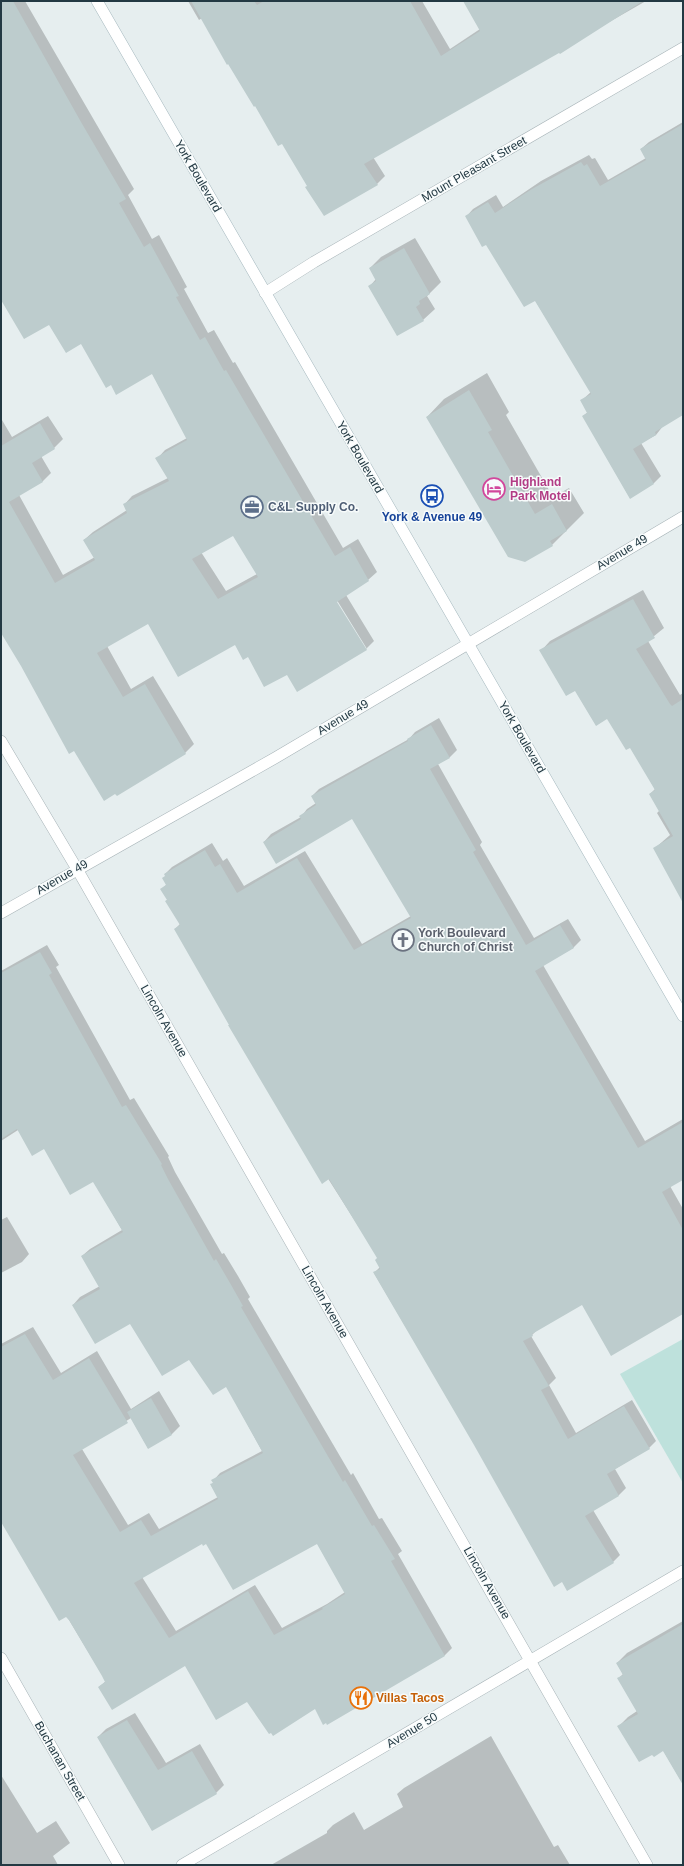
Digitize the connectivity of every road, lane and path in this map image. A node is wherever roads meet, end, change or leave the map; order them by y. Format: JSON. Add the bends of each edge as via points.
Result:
{"nodes":[{"id":1,"x":97,"y":1,"type":"edge"},
{"id":2,"x":683,"y":48,"type":"edge"},
{"id":3,"x":265,"y":293,"type":"junction"},
{"id":4,"x":683,"y":517,"type":"edge"},
{"id":5,"x":468,"y":643,"type":"junction"},
{"id":6,"x":1,"y":741,"type":"edge"},
{"id":7,"x":77,"y":868,"type":"junction"},
{"id":8,"x":1,"y":913,"type":"edge"},
{"id":9,"x":683,"y":1016,"type":"edge"},
{"id":10,"x":683,"y":1571,"type":"edge"},
{"id":11,"x":1,"y":1658,"type":"edge"},
{"id":12,"x":530,"y":1660,"type":"junction"},
{"id":13,"x":120,"y":1865,"type":"edge"},
{"id":14,"x":182,"y":1865,"type":"edge"},
{"id":15,"x":647,"y":1865,"type":"edge"}],
"edges":[{"from":1,"to":3,"type":"street","name":"York Boulevard"},
{"from":2,"to":3,"type":"street","name":"Mount Pleasant Street","via":[[320,258]]},
{"from":3,"to":5,"type":"street","name":"York Boulevard"},
{"from":4,"to":5,"type":"street","name":"Avenue 49"},
{"from":5,"to":7,"type":"street","name":"Avenue 49","via":[[274,758]]},
{"from":5,"to":9,"type":"street","name":"York Boulevard"},
{"from":6,"to":7,"type":"street","name":"Lincoln Avenue"},
{"from":7,"to":8,"type":"street","name":"Avenue 49"},
{"from":7,"to":12,"type":"street","name":"Lincoln Avenue"},
{"from":10,"to":12,"type":"street","name":"Avenue 50"},
{"from":11,"to":13,"type":"street","name":"Buchanan Street"},
{"from":12,"to":14,"type":"street","name":"Avenue 50"},
{"from":12,"to":15,"type":"street","name":"Lincoln Avenue"}]}
